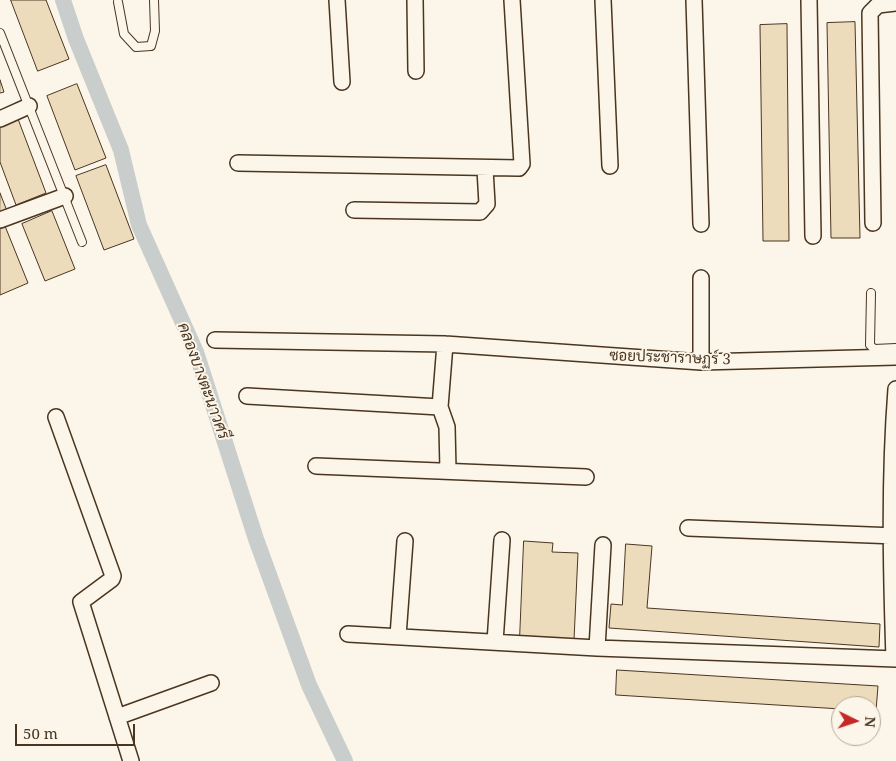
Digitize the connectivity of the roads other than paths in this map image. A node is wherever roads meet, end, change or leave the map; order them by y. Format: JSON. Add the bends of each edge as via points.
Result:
{"nodes":[{"id":1,"x":154,"y":0,"type":"edge"},
{"id":2,"x":337,"y":0,"type":"edge"},
{"id":3,"x":415,"y":0,"type":"edge"},
{"id":4,"x":512,"y":0,"type":"edge"},
{"id":5,"x":603,"y":0,"type":"edge"},
{"id":6,"x":694,"y":0,"type":"edge"},
{"id":7,"x":809,"y":0,"type":"edge"},
{"id":8,"x":118,"y":2,"type":"dead end"},
{"id":9,"x":896,"y":3,"type":"edge"},
{"id":10,"x":0,"y":33,"type":"edge"},
{"id":11,"x":416,"y":71,"type":"dead end"},
{"id":12,"x":342,"y":82,"type":"dead end"},
{"id":13,"x":29,"y":106,"type":"junction"},
{"id":14,"x":0,"y":119,"type":"edge"},
{"id":15,"x":238,"y":163,"type":"dead end"},
{"id":16,"x":610,"y":166,"type":"dead end"},
{"id":17,"x":485,"y":169,"type":"junction"},
{"id":18,"x":65,"y":196,"type":"junction"},
{"id":19,"x":354,"y":210,"type":"dead end"},
{"id":20,"x":0,"y":220,"type":"edge"},
{"id":21,"x":873,"y":222,"type":"dead end"},
{"id":22,"x":701,"y":224,"type":"dead end"},
{"id":23,"x":814,"y":236,"type":"dead end"},
{"id":24,"x":82,"y":242,"type":"dead end"},
{"id":25,"x":701,"y":278,"type":"dead end"},
{"id":26,"x":871,"y":293,"type":"dead end"},
{"id":27,"x":215,"y":340,"type":"dead end"},
{"id":28,"x":445,"y":344,"type":"junction"},
{"id":29,"x":896,"y":349,"type":"edge"},
{"id":30,"x":701,"y":362,"type":"junction"},
{"id":31,"x":896,"y":389,"type":"edge"},
{"id":32,"x":247,"y":396,"type":"dead end"},
{"id":33,"x":440,"y":407,"type":"junction"},
{"id":34,"x":56,"y":417,"type":"dead end"},
{"id":35,"x":316,"y":466,"type":"dead end"},
{"id":36,"x":448,"y":470,"type":"junction"},
{"id":37,"x":586,"y":477,"type":"dead end"},
{"id":38,"x":893,"y":518,"type":"edge"},
{"id":39,"x":688,"y":528,"type":"dead end"},
{"id":40,"x":893,"y":536,"type":"edge"},
{"id":41,"x":502,"y":540,"type":"dead end"},
{"id":42,"x":405,"y":541,"type":"dead end"},
{"id":43,"x":603,"y":545,"type":"dead end"},
{"id":44,"x":348,"y":634,"type":"dead end"},
{"id":45,"x":398,"y":636,"type":"junction"},
{"id":46,"x":495,"y":642,"type":"junction"},
{"id":47,"x":596,"y":648,"type":"junction"},
{"id":48,"x":895,"y":659,"type":"edge"},
{"id":49,"x":211,"y":682,"type":"dead end"},
{"id":50,"x":117,"y":717,"type":"junction"},
{"id":51,"x":131,"y":761,"type":"edge"}],
"edges":[{"from":1,"to":8,"type":"lane","via":[[155,32],[151,46],[136,47],[124,34]]},
{"from":2,"to":12,"type":"street"},
{"from":3,"to":11,"type":"street"},
{"from":4,"to":17,"type":"street","via":[[522,164],[515,169]]},
{"from":5,"to":16,"type":"street"},
{"from":6,"to":22,"type":"street"},
{"from":7,"to":23,"type":"street"},
{"from":9,"to":21,"type":"street","via":[[878,5],[870,13]]},
{"from":10,"to":13,"type":"lane"},
{"from":13,"to":14,"type":"street"},
{"from":13,"to":18,"type":"lane"},
{"from":15,"to":17,"type":"street"},
{"from":17,"to":19,"type":"street","via":[[487,204],[480,212]]},
{"from":18,"to":20,"type":"street"},
{"from":18,"to":24,"type":"lane"},
{"from":25,"to":30,"type":"street"},
{"from":26,"to":29,"type":"lane","via":[[870,345],[874,349]]},
{"from":27,"to":28,"type":"street","name":"ซอยประชาราษฏร์ 3"},
{"from":28,"to":30,"type":"street","name":"ซอยประชาราษฏร์ 3"},
{"from":28,"to":33,"type":"street"},
{"from":29,"to":30,"type":"street","name":"ซอยประชาราษฏร์ 3"},
{"from":31,"to":38,"type":"street","via":[[892,448]]},
{"from":32,"to":33,"type":"street"},
{"from":33,"to":36,"type":"street","via":[[447,427]]},
{"from":34,"to":50,"type":"street","via":[[113,576],[81,602]]},
{"from":35,"to":36,"type":"street"},
{"from":36,"to":37,"type":"street"},
{"from":38,"to":40,"type":"street"},
{"from":39,"to":40,"type":"street"},
{"from":40,"to":48,"type":"street"},
{"from":41,"to":46,"type":"street"},
{"from":42,"to":45,"type":"street"},
{"from":43,"to":47,"type":"street"},
{"from":44,"to":45,"type":"street"},
{"from":45,"to":46,"type":"street"},
{"from":46,"to":47,"type":"street"},
{"from":47,"to":48,"type":"street"},
{"from":49,"to":50,"type":"street"},
{"from":50,"to":51,"type":"street"}]}
